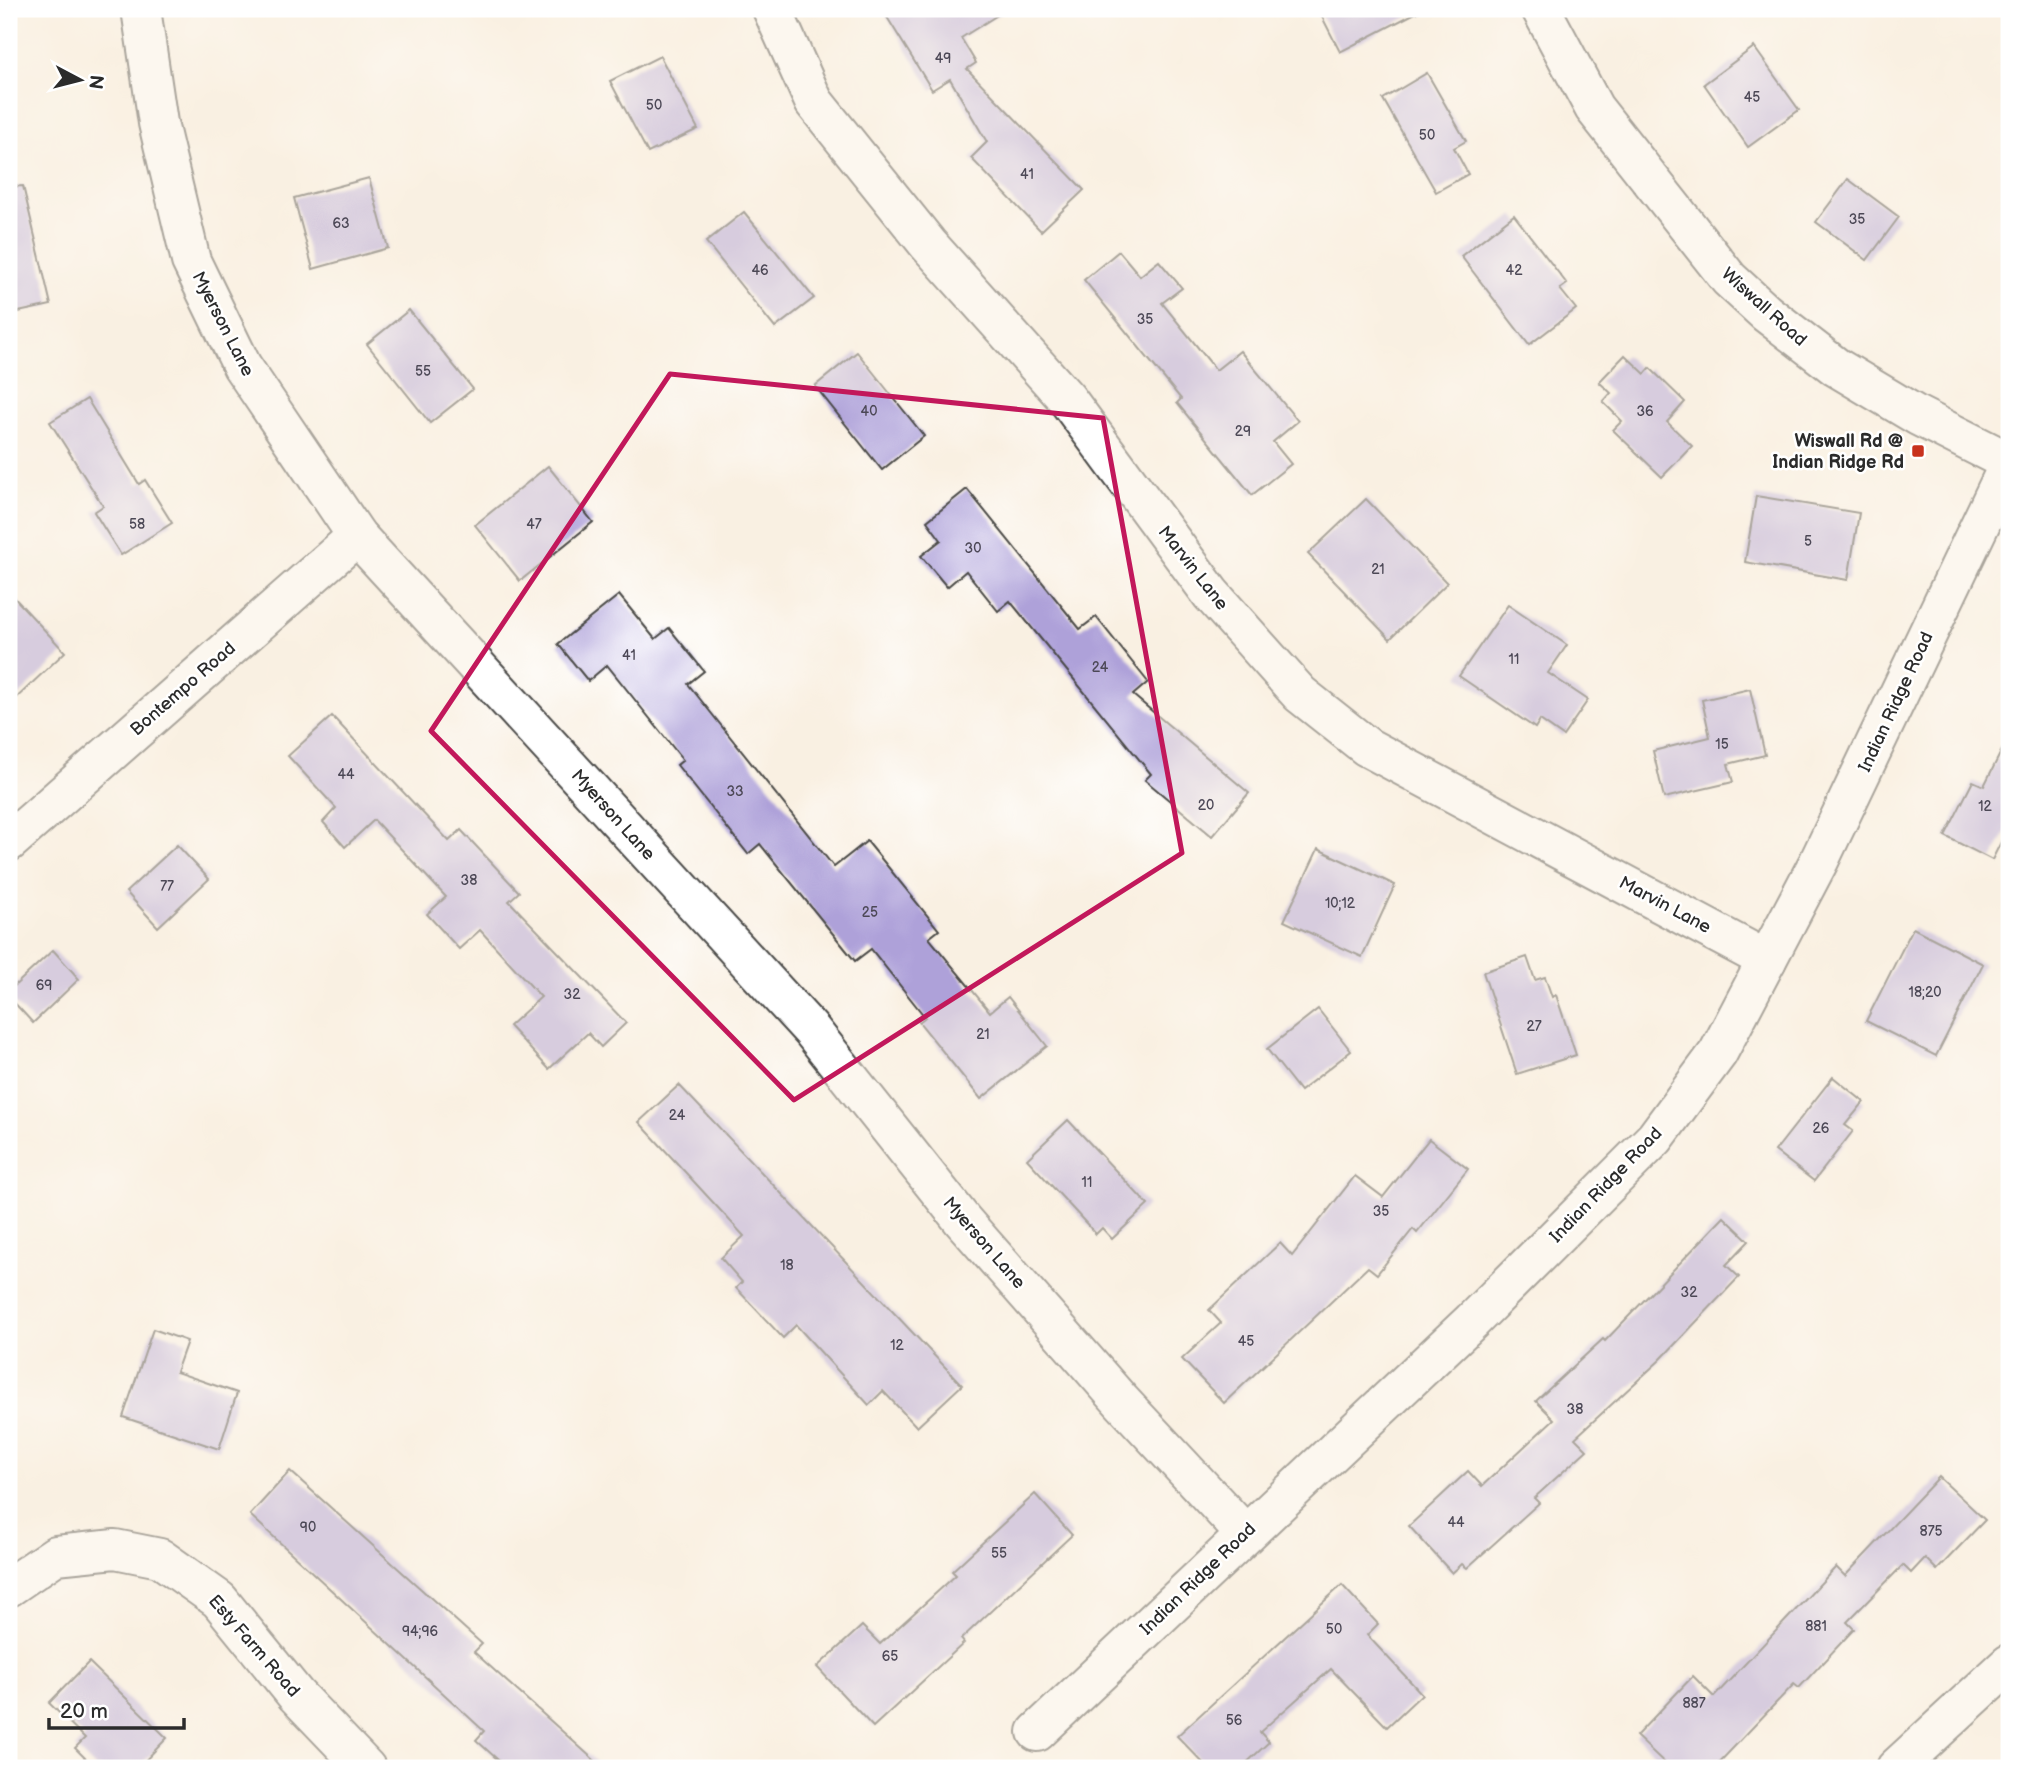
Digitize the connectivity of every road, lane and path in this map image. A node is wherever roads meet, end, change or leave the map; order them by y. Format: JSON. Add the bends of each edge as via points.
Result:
{"nodes":[{"id":1,"x":141,"y":9,"type":"edge"},
{"id":2,"x":772,"y":9,"type":"edge"},
{"id":3,"x":1541,"y":9,"type":"edge"},
{"id":4,"x":2009,"y":463,"type":"edge"},
{"id":5,"x":357,"y":536,"type":"junction"},
{"id":6,"x":9,"y":842,"type":"edge"},
{"id":7,"x":1767,"y":960,"type":"junction"},
{"id":8,"x":1245,"y":1534,"type":"junction"},
{"id":9,"x":9,"y":1587,"type":"edge"},
{"id":10,"x":2009,"y":1664,"type":"edge"},
{"id":11,"x":1037,"y":1732,"type":"dead end"},
{"id":12,"x":366,"y":1768,"type":"edge"},
{"id":13,"x":1896,"y":1768,"type":"edge"}],
"edges":[{"from":1,"to":5,"type":"street","name":"Myerson Lane","via":[[158,123],[191,261],[242,366]]},
{"from":2,"to":7,"type":"street","name":"Marvin Lane","via":[[814,102],[928,244],[1067,399],[1211,594],[1300,694],[1367,747]]},
{"from":3,"to":4,"type":"street","name":"Wiswall Road","via":[[1594,108],[1729,279],[1836,367]]},
{"from":4,"to":7,"type":"street","name":"Indian Ridge Road","via":[[1846,807]]},
{"from":5,"to":6,"type":"street","name":"Bontempo Road"},
{"from":5,"to":8,"type":"street","name":"Myerson Lane","via":[[811,1031],[963,1221]]},
{"from":7,"to":8,"type":"street","name":"Indian Ridge Road","via":[[1718,1053],[1655,1138],[1472,1321]]},
{"from":8,"to":11,"type":"street","name":"Indian Ridge Road"},
{"from":9,"to":12,"type":"street","name":"Esty Farm Road","via":[[56,1555],[115,1549],[160,1558],[219,1600],[296,1695]]},
{"from":10,"to":13,"type":"street"}]}
